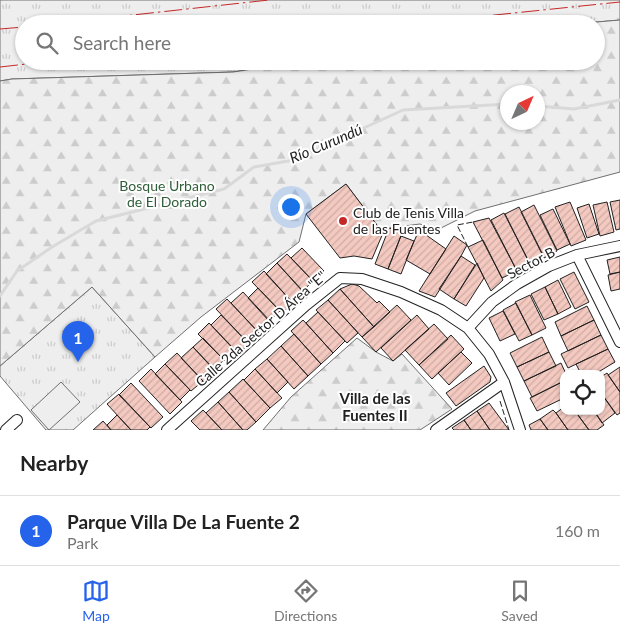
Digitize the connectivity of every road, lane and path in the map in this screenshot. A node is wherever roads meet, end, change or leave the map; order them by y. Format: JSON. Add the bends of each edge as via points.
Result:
{"nodes":[{"id":1,"x":620,"y":246,"type":"edge"},
{"id":2,"x":577,"y":255,"type":"junction"},
{"id":3,"x":468,"y":328,"type":"junction"},
{"id":4,"x":620,"y":342,"type":"edge"},
{"id":5,"x":504,"y":382,"type":"junction"},
{"id":6,"x":17,"y":420,"type":"dead end"},
{"id":7,"x":6,"y":430,"type":"edge"},
{"id":8,"x":167,"y":430,"type":"edge"},
{"id":9,"x":436,"y":430,"type":"edge"},
{"id":10,"x":520,"y":430,"type":"edge"}],
"edges":[{"from":1,"to":2,"type":"street","name":"Sector B"},
{"from":2,"to":3,"type":"street","name":"Sector B","via":[[517,284],[492,302]]},
{"from":2,"to":4,"type":"street"},
{"from":3,"to":5,"type":"street","name":"Calle 2da Sector D Área \"E\"","via":[[489,354]]},
{"from":3,"to":8,"type":"street","name":"Calle 2da Sector D Área \"E\"","via":[[441,310],[400,292],[362,279],[340,278]]},
{"from":5,"to":9,"type":"street"},
{"from":5,"to":10,"type":"street","name":"Calle 2da Sector D Área \"E\""},
{"from":6,"to":7,"type":"street"}]}
